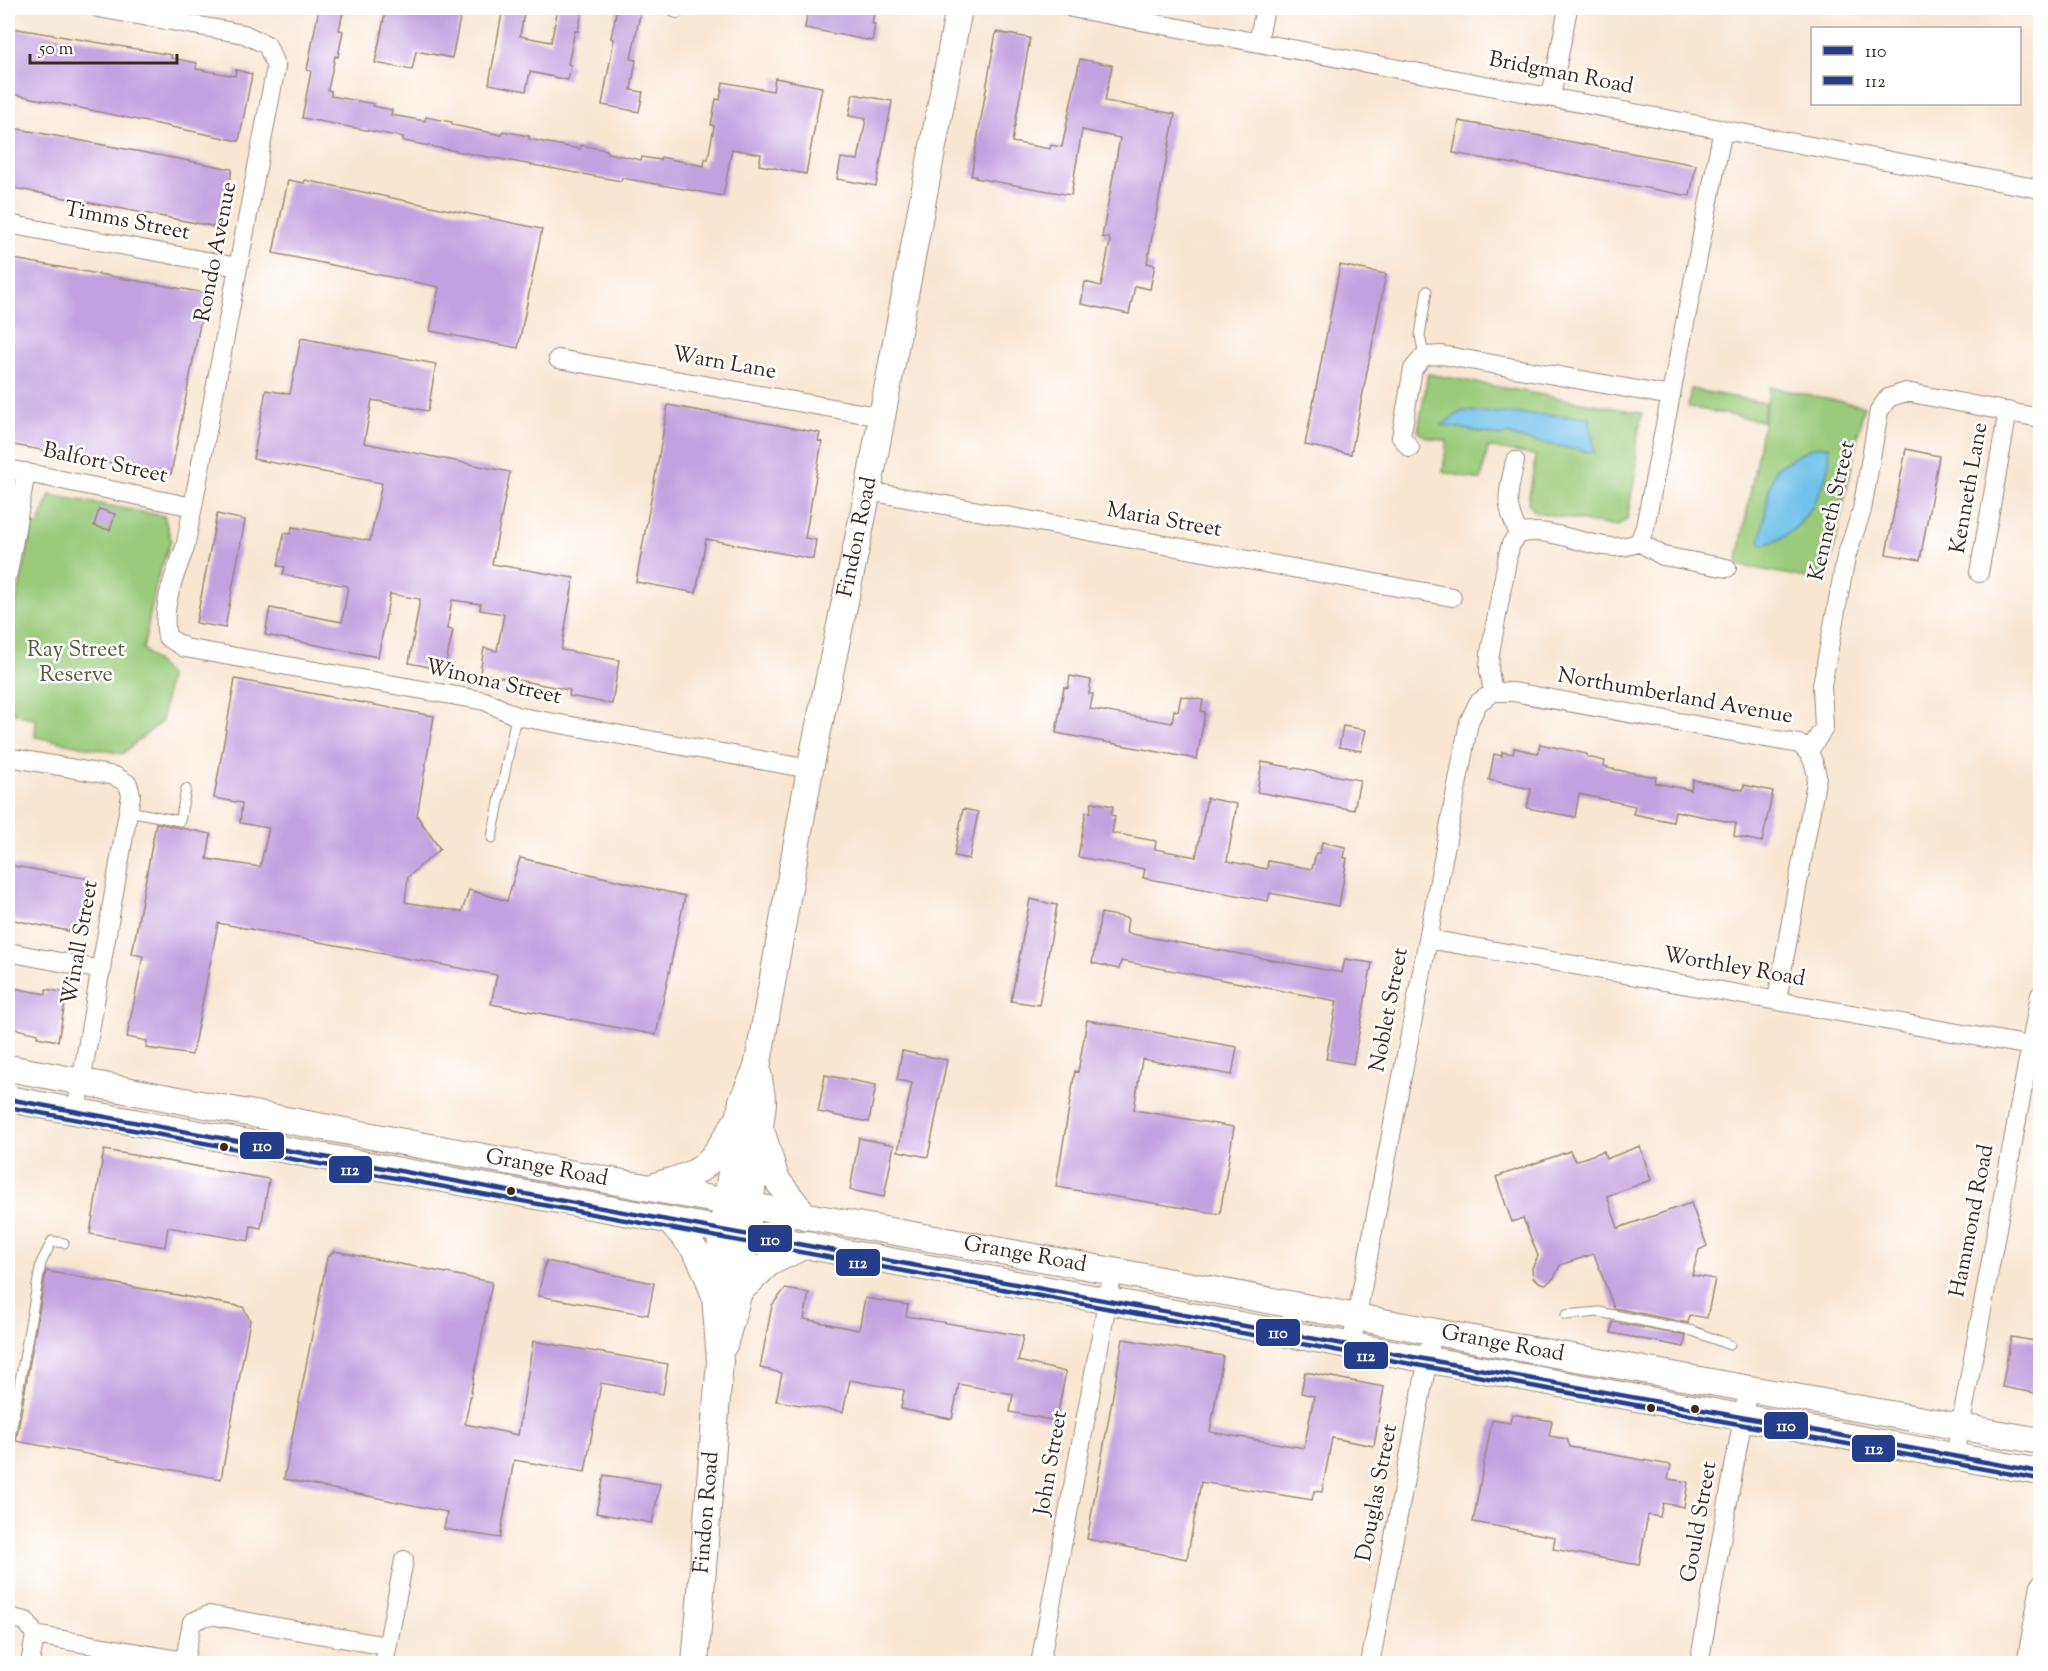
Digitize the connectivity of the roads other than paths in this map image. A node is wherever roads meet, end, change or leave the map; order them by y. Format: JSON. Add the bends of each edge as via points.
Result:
{"nodes":[{"id":1,"x":98,"y":8,"type":"edge"},
{"id":2,"x":959,"y":8,"type":"edge"},
{"id":3,"x":1072,"y":8,"type":"edge"},
{"id":4,"x":1265,"y":8,"type":"edge"},
{"id":5,"x":1568,"y":8,"type":"edge"},
{"id":6,"x":1258,"y":42,"type":"junction"},
{"id":7,"x":1551,"y":97,"type":"junction"},
{"id":8,"x":1723,"y":129,"type":"junction"},
{"id":9,"x":2040,"y":189,"type":"edge"},
{"id":10,"x":8,"y":224,"type":"edge"},
{"id":11,"x":238,"y":267,"type":"junction"},
{"id":12,"x":1427,"y":291,"type":"dead end"},
{"id":13,"x":1424,"y":356,"type":"junction"},
{"id":14,"x":558,"y":359,"type":"dead end"},
{"id":15,"x":1671,"y":396,"type":"junction"},
{"id":16,"x":2008,"y":411,"type":"junction"},
{"id":17,"x":882,"y":417,"type":"junction"},
{"id":18,"x":2040,"y":418,"type":"edge"},
{"id":19,"x":1410,"y":448,"type":"dead end"},
{"id":20,"x":1515,"y":461,"type":"dead end"},
{"id":21,"x":8,"y":469,"type":"edge"},
{"id":22,"x":26,"y":472,"type":"junction"},
{"id":23,"x":868,"y":491,"type":"junction"},
{"id":24,"x":193,"y":507,"type":"junction"},
{"id":25,"x":1519,"y":534,"type":"junction"},
{"id":26,"x":1639,"y":542,"type":"junction"},
{"id":27,"x":1727,"y":568,"type":"dead end"},
{"id":28,"x":8,"y":573,"type":"edge"},
{"id":29,"x":1979,"y":573,"type":"dead end"},
{"id":30,"x":1452,"y":597,"type":"dead end"},
{"id":31,"x":167,"y":638,"type":"joint"},
{"id":32,"x":1493,"y":692,"type":"junction"},
{"id":33,"x":516,"y":716,"type":"junction"},
{"id":34,"x":1809,"y":752,"type":"junction"},
{"id":35,"x":8,"y":757,"type":"edge"},
{"id":36,"x":810,"y":769,"type":"junction"},
{"id":37,"x":186,"y":789,"type":"dead end"},
{"id":38,"x":129,"y":811,"type":"junction"},
{"id":39,"x":492,"y":838,"type":"dead end"},
{"id":40,"x":1428,"y":939,"type":"junction"},
{"id":41,"x":8,"y":952,"type":"edge"},
{"id":42,"x":102,"y":970,"type":"junction"},
{"id":43,"x":2040,"y":995,"type":"edge"},
{"id":44,"x":1777,"y":999,"type":"junction"},
{"id":45,"x":2031,"y":1046,"type":"junction"},
{"id":46,"x":8,"y":1068,"type":"edge"},
{"id":47,"x":81,"y":1082,"type":"junction"},
{"id":48,"x":8,"y":1099,"type":"edge"},
{"id":49,"x":76,"y":1112,"type":"junction"},
{"id":50,"x":750,"y":1119,"type":"junction"},
{"id":51,"x":314,"y":1125,"type":"junction"},
{"id":52,"x":285,"y":1150,"type":"junction"},
{"id":53,"x":316,"y":1156,"type":"junction"},
{"id":54,"x":650,"y":1188,"type":"junction"},
{"id":55,"x":738,"y":1203,"type":"junction"},
{"id":56,"x":805,"y":1216,"type":"junction"},
{"id":57,"x":670,"y":1222,"type":"junction"},
{"id":58,"x":734,"y":1233,"type":"junction"},
{"id":59,"x":64,"y":1243,"type":"dead end"},
{"id":60,"x":808,"y":1244,"type":"junction"},
{"id":61,"x":1113,"y":1271,"type":"junction"},
{"id":62,"x":727,"y":1294,"type":"junction"},
{"id":63,"x":1106,"y":1302,"type":"junction"},
{"id":64,"x":1566,"y":1315,"type":"dead end"},
{"id":65,"x":1357,"y":1316,"type":"junction"},
{"id":66,"x":1433,"y":1331,"type":"junction"},
{"id":67,"x":1730,"y":1345,"type":"dead end"},
{"id":68,"x":1351,"y":1347,"type":"junction"},
{"id":69,"x":1427,"y":1361,"type":"junction"},
{"id":70,"x":1508,"y":1361,"type":"junction"},
{"id":71,"x":1748,"y":1389,"type":"junction"},
{"id":72,"x":1742,"y":1419,"type":"junction"},
{"id":73,"x":1959,"y":1427,"type":"junction"},
{"id":74,"x":2040,"y":1441,"type":"edge"},
{"id":75,"x":8,"y":1449,"type":"edge"},
{"id":76,"x":1955,"y":1456,"type":"junction"},
{"id":77,"x":9,"y":1465,"type":"dead end"},
{"id":78,"x":2040,"y":1472,"type":"edge"},
{"id":79,"x":404,"y":1560,"type":"dead end"},
{"id":80,"x":2040,"y":1585,"type":"edge"},
{"id":81,"x":8,"y":1617,"type":"edge"},
{"id":82,"x":35,"y":1635,"type":"junction"},
{"id":83,"x":386,"y":1655,"type":"edge"},
{"id":84,"x":184,"y":1662,"type":"edge"},
{"id":85,"x":30,"y":1664,"type":"edge"},
{"id":86,"x":695,"y":1664,"type":"edge"},
{"id":87,"x":1040,"y":1664,"type":"edge"},
{"id":88,"x":1370,"y":1664,"type":"edge"},
{"id":89,"x":1699,"y":1664,"type":"edge"},
{"id":90,"x":2026,"y":1664,"type":"edge"}],
"edges":[{"from":1,"to":11,"type":"street","name":"Rondo Avenue","via":[[244,34],[267,45],[276,68]]},
{"from":2,"to":17,"type":"main road","name":"Findon Road"},
{"from":3,"to":6,"type":"street","name":"Bridgman Road"},
{"from":4,"to":6,"type":"street"},
{"from":5,"to":7,"type":"street"},
{"from":6,"to":7,"type":"street","name":"Bridgman Road"},
{"from":7,"to":8,"type":"street","name":"Bridgman Road"},
{"from":8,"to":9,"type":"street","name":"Bridgman Road"},
{"from":8,"to":15,"type":"street"},
{"from":10,"to":11,"type":"street","name":"Timms Street"},
{"from":11,"to":24,"type":"street","name":"Rondo Avenue"},
{"from":12,"to":13,"type":"lane","via":[[1420,335]]},
{"from":13,"to":15,"type":"street","via":[[1442,355]]},
{"from":13,"to":19,"type":"street","via":[[1413,369],[1401,437]]},
{"from":14,"to":17,"type":"street","name":"Warn Lane"},
{"from":15,"to":26,"type":"street"},
{"from":16,"to":18,"type":"street","name":"Kenneth Street"},
{"from":16,"to":29,"type":"street","name":"Kenneth Lane"},
{"from":16,"to":34,"type":"street","name":"Kenneth Street","via":[[1906,392],[1888,398],[1879,411],[1863,510],[1846,557],[1822,685],[1824,728]]},
{"from":17,"to":23,"type":"main road","name":"Findon Road"},
{"from":20,"to":25,"type":"street","via":[[1507,502]]},
{"from":21,"to":22,"type":"street","name":"Balfort Street"},
{"from":22,"to":24,"type":"street","name":"Balfort Street"},
{"from":22,"to":28,"type":"street"},
{"from":23,"to":30,"type":"street","name":"Maria Street"},
{"from":23,"to":36,"type":"main road","name":"Findon Road"},
{"from":24,"to":31,"type":"street","name":"Rondo Avenue","via":[[171,582],[164,623]]},
{"from":25,"to":26,"type":"street","via":[[1536,531],[1616,547]]},
{"from":25,"to":32,"type":"street","via":[[1508,555],[1490,652]]},
{"from":26,"to":27,"type":"street","via":[[1663,556]]},
{"from":31,"to":33,"type":"street","name":"Winona Street","via":[[185,648],[485,701]]},
{"from":32,"to":34,"type":"street","name":"Northumberland Avenue","via":[[1513,692],[1799,744]]},
{"from":32,"to":40,"type":"street","name":"Noblet Street","via":[[1478,703],[1469,722]]},
{"from":33,"to":36,"type":"street","name":"Winona Street"},
{"from":33,"to":39,"type":"lane"},
{"from":34,"to":44,"type":"street","name":"Northumberland Avenue","via":[[1817,776]]},
{"from":35,"to":38,"type":"street","name":"Winall Street","via":[[115,776],[128,784]]},
{"from":36,"to":50,"type":"main road","name":"Findon Road","via":[[757,1068],[764,1103]]},
{"from":37,"to":38,"type":"lane","via":[[180,821]]},
{"from":38,"to":42,"type":"street","name":"Winall Street"},
{"from":40,"to":44,"type":"street","name":"Worthley Road"},
{"from":40,"to":65,"type":"street","name":"Noblet Street"},
{"from":41,"to":42,"type":"street"},
{"from":42,"to":47,"type":"street","name":"Winall Street"},
{"from":43,"to":45,"type":"street","name":"Hammond Road"},
{"from":44,"to":45,"type":"street","name":"Worthley Road"},
{"from":45,"to":73,"type":"street","name":"Hammond Road"},
{"from":46,"to":47,"type":"main road","name":"Grange Road"},
{"from":47,"to":49,"type":"street","name":"Winall Street"},
{"from":47,"to":51,"type":"main road","name":"Grange Road"},
{"from":48,"to":49,"type":"main road","name":"Grange Road"},
{"from":49,"to":52,"type":"main road","name":"Grange Road"},
{"from":50,"to":54,"type":"main road","via":[[702,1167]]},
{"from":50,"to":55,"type":"main road","name":"Findon Road"},
{"from":50,"to":56,"type":"main road","via":[[776,1179]]},
{"from":51,"to":52,"type":"main road"},
{"from":51,"to":53,"type":"main road"},
{"from":51,"to":54,"type":"main road","name":"Grange Road"},
{"from":52,"to":53,"type":"main road","name":"Grange Road"},
{"from":53,"to":57,"type":"main road","name":"Grange Road"},
{"from":54,"to":55,"type":"main road","name":"Grange Road"},
{"from":55,"to":56,"type":"main road","name":"Grange Road"},
{"from":55,"to":58,"type":"main road","name":"Findon Road"},
{"from":56,"to":61,"type":"main road","name":"Grange Road"},
{"from":57,"to":58,"type":"main road","name":"Grange Road"},
{"from":57,"to":62,"type":"main road","via":[[689,1240]]},
{"from":58,"to":60,"type":"main road","name":"Grange Road"},
{"from":58,"to":62,"type":"main road","name":"Findon Road"},
{"from":59,"to":75,"type":"lane","via":[[52,1241],[41,1263]]},
{"from":60,"to":62,"type":"main road","via":[[769,1263]]},
{"from":60,"to":63,"type":"main road","name":"Grange Road"},
{"from":61,"to":63,"type":"street","name":"John Street"},
{"from":61,"to":65,"type":"main road","name":"Grange Road"},
{"from":62,"to":86,"type":"main road","name":"Findon Road"},
{"from":63,"to":68,"type":"main road","name":"Grange Road"},
{"from":63,"to":87,"type":"street","name":"John Street"},
{"from":64,"to":67,"type":"lane","via":[[1599,1312],[1693,1331]]},
{"from":65,"to":66,"type":"main road","name":"Grange Road"},
{"from":65,"to":68,"type":"street","name":"Noblet Street"},
{"from":66,"to":69,"type":"street","name":"Douglas Street"},
{"from":66,"to":70,"type":"main road","name":"Grange Road"},
{"from":68,"to":69,"type":"main road","name":"Grange Road"},
{"from":69,"to":70,"type":"main road","name":"Grange Road"},
{"from":69,"to":88,"type":"street","name":"Douglas Street"},
{"from":70,"to":71,"type":"main road","name":"Grange Road"},
{"from":70,"to":72,"type":"main road","name":"Grange Road"},
{"from":71,"to":72,"type":"street","name":"Gould Street"},
{"from":71,"to":73,"type":"main road","name":"Grange Road"},
{"from":72,"to":76,"type":"main road","name":"Grange Road"},
{"from":72,"to":89,"type":"street","name":"Gould Street"},
{"from":73,"to":74,"type":"main road","name":"Grange Road"},
{"from":73,"to":76,"type":"street","name":"Hammond Road"},
{"from":75,"to":77,"type":"lane"},
{"from":76,"to":78,"type":"main road","name":"Grange Road"},
{"from":79,"to":83,"type":"street"},
{"from":80,"to":90,"type":"street"},
{"from":81,"to":82,"type":"street","via":[[26,1621]]},
{"from":82,"to":84,"type":"street"},
{"from":82,"to":85,"type":"street"},
{"from":83,"to":84,"type":"street","via":[[209,1615],[192,1622]]}]}
